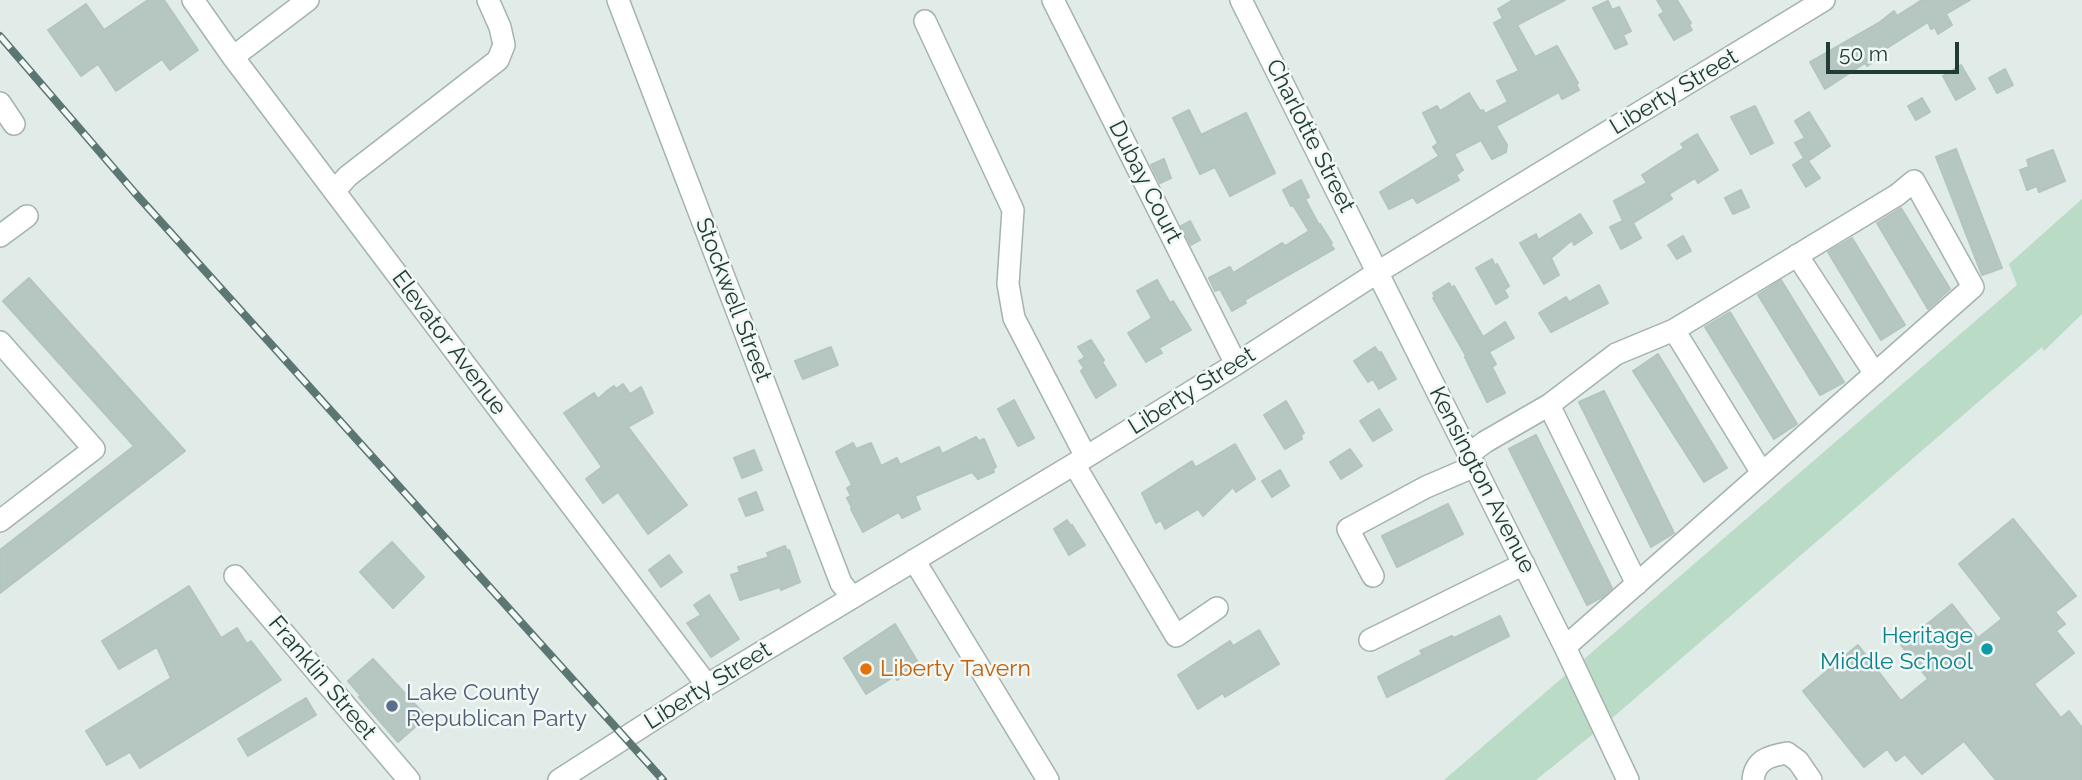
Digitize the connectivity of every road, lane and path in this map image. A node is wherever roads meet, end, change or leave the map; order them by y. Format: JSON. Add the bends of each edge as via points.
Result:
{"nodes":[{"id":1,"x":193,"y":0,"type":"edge"},
{"id":2,"x":308,"y":0,"type":"edge"},
{"id":3,"x":488,"y":0,"type":"edge"},
{"id":4,"x":618,"y":0,"type":"edge"},
{"id":5,"x":1053,"y":0,"type":"edge"},
{"id":6,"x":1241,"y":0,"type":"edge"},
{"id":7,"x":1824,"y":0,"type":"edge"},
{"id":8,"x":925,"y":21,"type":"dead end"},
{"id":9,"x":233,"y":57,"type":"junction"},
{"id":10,"x":0,"y":103,"type":"edge"},
{"id":11,"x":14,"y":124,"type":"dead end"},
{"id":12,"x":334,"y":191,"type":"junction"},
{"id":13,"x":27,"y":216,"type":"dead end"},
{"id":14,"x":0,"y":236,"type":"edge"},
{"id":15,"x":1797,"y":256,"type":"junction"},
{"id":16,"x":1378,"y":272,"type":"junction"},
{"id":17,"x":1674,"y":330,"type":"junction"},
{"id":18,"x":0,"y":342,"type":"edge"},
{"id":19,"x":1236,"y":364,"type":"junction"},
{"id":20,"x":1875,"y":374,"type":"junction"},
{"id":21,"x":1549,"y":405,"type":"junction"},
{"id":22,"x":1472,"y":460,"type":"junction"},
{"id":23,"x":1080,"y":461,"type":"junction"},
{"id":24,"x":1762,"y":473,"type":"junction"},
{"id":25,"x":0,"y":521,"type":"edge"},
{"id":26,"x":914,"y":560,"type":"junction"},
{"id":27,"x":1524,"y":564,"type":"junction"},
{"id":28,"x":235,"y":576,"type":"dead end"},
{"id":29,"x":1373,"y":576,"type":"dead end"},
{"id":30,"x":1637,"y":584,"type":"junction"},
{"id":31,"x":852,"y":597,"type":"junction"},
{"id":32,"x":1217,"y":608,"type":"dead end"},
{"id":33,"x":1370,"y":640,"type":"dead end"},
{"id":34,"x":1566,"y":647,"type":"junction"},
{"id":35,"x":707,"y":685,"type":"junction"},
{"id":36,"x":409,"y":780,"type":"edge"},
{"id":37,"x":559,"y":780,"type":"edge"},
{"id":38,"x":1048,"y":780,"type":"edge"},
{"id":39,"x":1628,"y":780,"type":"edge"},
{"id":40,"x":1753,"y":780,"type":"edge"},
{"id":41,"x":1811,"y":780,"type":"edge"}],
"edges":[{"from":1,"to":9,"type":"street","name":"Elevator Avenue"},
{"from":2,"to":9,"type":"street"},
{"from":3,"to":12,"type":"street","via":[[504,46],[498,61]]},
{"from":4,"to":31,"type":"street","name":"Stockwell Street","via":[[841,583]]},
{"from":5,"to":19,"type":"street","name":"Dubay Court"},
{"from":6,"to":16,"type":"street","name":"Charlotte Street"},
{"from":7,"to":16,"type":"street","name":"Liberty Street"},
{"from":8,"to":23,"type":"street","via":[[1013,210],[1008,284],[1014,318]]},
{"from":9,"to":12,"type":"street","name":"Elevator Avenue"},
{"from":10,"to":11,"type":"street"},
{"from":12,"to":35,"type":"street","name":"Elevator Avenue"},
{"from":13,"to":14,"type":"street"},
{"from":15,"to":17,"type":"street"},
{"from":15,"to":20,"type":"street"},
{"from":15,"to":20,"type":"street","via":[[1914,181],[1973,287]]},
{"from":16,"to":19,"type":"street","name":"Liberty Street"},
{"from":16,"to":22,"type":"street","name":"Kensington Avenue"},
{"from":17,"to":21,"type":"street","via":[[1616,354]]},
{"from":17,"to":24,"type":"street"},
{"from":18,"to":25,"type":"street","via":[[93,449]]},
{"from":19,"to":23,"type":"street","name":"Liberty Street"},
{"from":20,"to":24,"type":"street"},
{"from":21,"to":22,"type":"street","via":[[1485,442]]},
{"from":21,"to":30,"type":"street"},
{"from":22,"to":27,"type":"street","name":"Kensington Avenue"},
{"from":22,"to":29,"type":"street","via":[[1348,529]]},
{"from":23,"to":26,"type":"street","name":"Liberty Street"},
{"from":23,"to":32,"type":"street","via":[[1176,636]]},
{"from":24,"to":30,"type":"street"},
{"from":26,"to":31,"type":"street","name":"Liberty Street"},
{"from":26,"to":38,"type":"street"},
{"from":27,"to":33,"type":"street"},
{"from":27,"to":34,"type":"street","name":"Kensington Avenue"},
{"from":28,"to":36,"type":"street","name":"Franklin Street"},
{"from":30,"to":34,"type":"street"},
{"from":31,"to":35,"type":"street","name":"Liberty Street"},
{"from":34,"to":39,"type":"street","name":"Kensington Avenue"},
{"from":35,"to":37,"type":"street","name":"Liberty Street"},
{"from":40,"to":41,"type":"street","via":[[1760,762],[1787,753]]}]}
